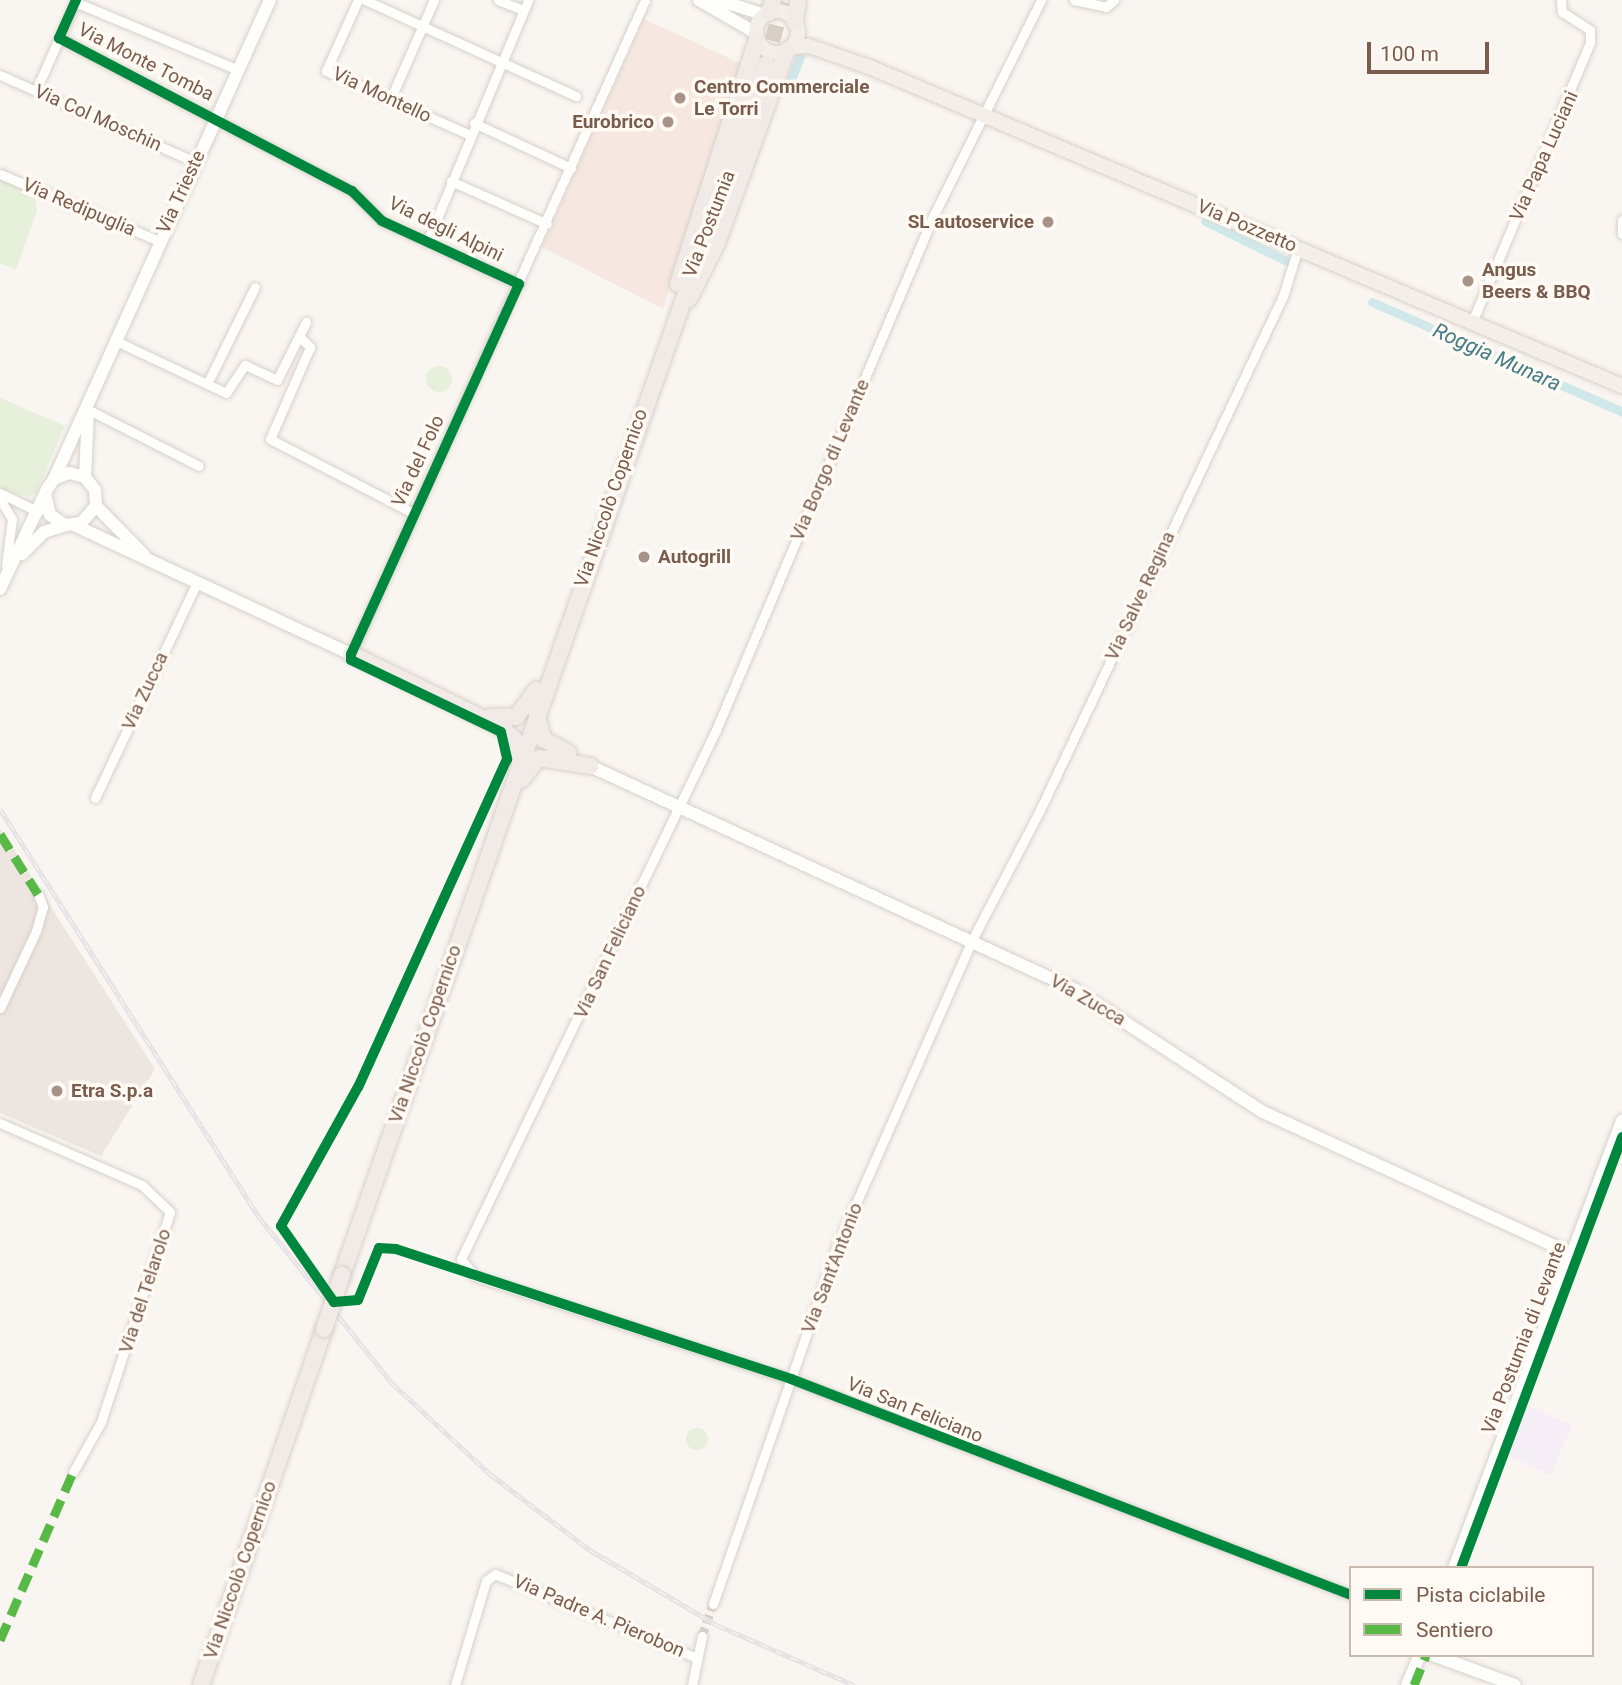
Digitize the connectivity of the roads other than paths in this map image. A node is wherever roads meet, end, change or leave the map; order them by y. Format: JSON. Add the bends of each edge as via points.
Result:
{"nodes":[{"id":1,"x":270,"y":0,"type":"edge"},
{"id":2,"x":358,"y":0,"type":"edge"},
{"id":3,"x":365,"y":0,"type":"edge"},
{"id":4,"x":434,"y":0,"type":"edge"},
{"id":5,"x":498,"y":0,"type":"edge"},
{"id":6,"x":528,"y":0,"type":"edge"},
{"id":7,"x":645,"y":0,"type":"edge"},
{"id":8,"x":798,"y":0,"type":"edge"},
{"id":9,"x":1041,"y":0,"type":"edge"},
{"id":10,"x":1074,"y":0,"type":"edge"},
{"id":11,"x":1114,"y":0,"type":"edge"},
{"id":12,"x":1561,"y":0,"type":"edge"},
{"id":13,"x":75,"y":1,"type":"edge"},
{"id":14,"x":709,"y":1,"type":"edge"},
{"id":15,"x":523,"y":10,"type":"junction"},
{"id":16,"x":769,"y":10,"type":"edge"},
{"id":17,"x":795,"y":23,"type":"junction"},
{"id":18,"x":424,"y":26,"type":"junction"},
{"id":19,"x":757,"y":36,"type":"junction"},
{"id":20,"x":59,"y":38,"type":"junction"},
{"id":21,"x":789,"y":49,"type":"junction"},
{"id":22,"x":501,"y":59,"type":"junction"},
{"id":23,"x":766,"y":64,"type":"tunnel mouth"},
{"id":24,"x":872,"y":68,"type":"junction"},
{"id":25,"x":238,"y":70,"type":"junction"},
{"id":26,"x":0,"y":75,"type":"edge"},
{"id":27,"x":36,"y":90,"type":"junction"},
{"id":28,"x":576,"y":96,"type":"dead end"},
{"id":29,"x":390,"y":100,"type":"junction"},
{"id":30,"x":981,"y":114,"type":"junction"},
{"id":31,"x":216,"y":118,"type":"junction"},
{"id":32,"x":474,"y":123,"type":"junction"},
{"id":33,"x":468,"y":134,"type":"junction"},
{"id":34,"x":195,"y":162,"type":"junction"},
{"id":35,"x":572,"y":168,"type":"junction"},
{"id":36,"x":0,"y":174,"type":"edge"},
{"id":37,"x":451,"y":181,"type":"junction"},
{"id":38,"x":1622,"y":220,"type":"edge"},
{"id":39,"x":547,"y":224,"type":"junction"},
{"id":40,"x":1622,"y":234,"type":"edge"},
{"id":41,"x":159,"y":241,"type":"junction"},
{"id":42,"x":427,"y":242,"type":"junction"},
{"id":43,"x":1298,"y":247,"type":"junction"},
{"id":44,"x":519,"y":284,"type":"junction"},
{"id":45,"x":255,"y":287,"type":"dead end"},
{"id":46,"x":306,"y":322,"type":"dead end"},
{"id":47,"x":1472,"y":322,"type":"junction"},
{"id":48,"x":299,"y":336,"type":"junction"},
{"id":49,"x":114,"y":340,"type":"junction"},
{"id":50,"x":658,"y":360,"type":"junction"},
{"id":51,"x":207,"y":384,"type":"junction"},
{"id":52,"x":650,"y":384,"type":"joint"},
{"id":53,"x":93,"y":385,"type":"junction"},
{"id":54,"x":1622,"y":386,"type":"edge"},
{"id":55,"x":89,"y":410,"type":"junction"},
{"id":56,"x":199,"y":466,"type":"dead end"},
{"id":57,"x":85,"y":477,"type":"junction"},
{"id":58,"x":49,"y":488,"type":"junction"},
{"id":59,"x":0,"y":493,"type":"edge"},
{"id":60,"x":0,"y":499,"type":"edge"},
{"id":61,"x":96,"y":506,"type":"junction"},
{"id":62,"x":37,"y":511,"type":"junction"},
{"id":63,"x":413,"y":513,"type":"junction"},
{"id":64,"x":64,"y":524,"type":"junction"},
{"id":65,"x":155,"y":565,"type":"junction"},
{"id":66,"x":196,"y":584,"type":"junction"},
{"id":67,"x":1,"y":588,"type":"edge"},
{"id":68,"x":567,"y":625,"type":"junction"},
{"id":69,"x":351,"y":654,"type":"junction"},
{"id":70,"x":539,"y":706,"type":"junction"},
{"id":71,"x":478,"y":713,"type":"junction"},
{"id":72,"x":519,"y":763,"type":"junction"},
{"id":73,"x":590,"y":766,"type":"junction"},
{"id":74,"x":95,"y":798,"type":"dead end"},
{"id":75,"x":678,"y":805,"type":"junction"},
{"id":76,"x":488,"y":852,"type":"junction"},
{"id":77,"x":38,"y":894,"type":"dead end"},
{"id":78,"x":972,"y":940,"type":"junction"},
{"id":79,"x":0,"y":1008,"type":"edge"},
{"id":80,"x":1622,"y":1120,"type":"edge"},
{"id":81,"x":0,"y":1123,"type":"edge"},
{"id":82,"x":1574,"y":1255,"type":"junction"},
{"id":83,"x":792,"y":1379,"type":"junction"},
{"id":84,"x":73,"y":1472,"type":"dead end"},
{"id":85,"x":1455,"y":1566,"type":"edge"},
{"id":86,"x":1349,"y":1594,"type":"edge"},
{"id":87,"x":713,"y":1604,"type":"tunnel mouth"},
{"id":88,"x":702,"y":1636,"type":"tunnel mouth"},
{"id":89,"x":1419,"y":1657,"type":"edge"},
{"id":90,"x":1439,"y":1657,"type":"edge"},
{"id":91,"x":697,"y":1658,"type":"junction"},
{"id":92,"x":201,"y":1685,"type":"edge"},
{"id":93,"x":455,"y":1685,"type":"edge"},
{"id":94,"x":692,"y":1685,"type":"edge"},
{"id":95,"x":1407,"y":1685,"type":"edge"},
{"id":96,"x":1516,"y":1685,"type":"edge"}],
"edges":[{"from":1,"to":25,"type":"street","name":"Via Trieste"},
{"from":2,"to":29,"type":"street","name":"Via Montello","via":[[326,71]]},
{"from":3,"to":18,"type":"street"},
{"from":4,"to":18,"type":"street"},
{"from":5,"to":15,"type":"street"},
{"from":6,"to":15,"type":"street"},
{"from":7,"to":35,"type":"street","name":"Via del Folo"},
{"from":8,"to":17,"type":"highway"},
{"from":9,"to":30,"type":"street","name":"Via Borgo di Levante"},
{"from":10,"to":11,"type":"street","via":[[1106,7]]},
{"from":12,"to":47,"type":"street","name":"Via Papa Luciani","via":[[1562,12],[1590,30],[1590,42]]},
{"from":13,"to":20,"type":"street"},
{"from":13,"to":25,"type":"street"},
{"from":14,"to":16,"type":"street"},
{"from":14,"to":19,"type":"street"},
{"from":15,"to":22,"type":"street"},
{"from":16,"to":17,"type":"main road"},
{"from":16,"to":19,"type":"main road"},
{"from":17,"to":21,"type":"main road"},
{"from":17,"to":24,"type":"main road","name":"Via Pozzetto"},
{"from":18,"to":22,"type":"street"},
{"from":18,"to":29,"type":"street"},
{"from":19,"to":21,"type":"main road","via":[[769,51]]},
{"from":19,"to":50,"type":"highway","via":[[686,244]]},
{"from":20,"to":27,"type":"street"},
{"from":20,"to":31,"type":"street","name":"Via Monte Tomba"},
{"from":21,"to":24,"type":"main road","name":"Via Pozzetto","via":[[809,46]]},
{"from":21,"to":50,"type":"highway","via":[[717,243]]},
{"from":22,"to":28,"type":"street"},
{"from":22,"to":32,"type":"street"},
{"from":23,"to":50,"type":"highway","name":"Via Postumia"},
{"from":24,"to":30,"type":"main road","name":"Via Pozzetto"},
{"from":25,"to":31,"type":"street","name":"Via Trieste"},
{"from":26,"to":27,"type":"street","name":"Via Col Moschin"},
{"from":27,"to":34,"type":"street","name":"Via Col Moschin"},
{"from":29,"to":33,"type":"street","name":"Via Montello"},
{"from":30,"to":43,"type":"main road","name":"Via Pozzetto"},
{"from":30,"to":75,"type":"street","name":"Via Borgo di Levante"},
{"from":31,"to":34,"type":"street","name":"Via Trieste"},
{"from":31,"to":42,"type":"street","name":"Via degli Alpini","via":[[352,191],[382,221]]},
{"from":32,"to":33,"type":"street"},
{"from":32,"to":35,"type":"street"},
{"from":33,"to":37,"type":"street"},
{"from":34,"to":41,"type":"street","name":"Via Trieste"},
{"from":35,"to":39,"type":"street","name":"Via del Folo"},
{"from":36,"to":41,"type":"street","name":"Via Redipuglia"},
{"from":37,"to":39,"type":"street"},
{"from":37,"to":42,"type":"street"},
{"from":38,"to":40,"type":"street"},
{"from":39,"to":44,"type":"street","name":"Via del Folo"},
{"from":41,"to":49,"type":"street","name":"Via Trieste"},
{"from":42,"to":44,"type":"street","name":"Via degli Alpini"},
{"from":43,"to":47,"type":"main road","name":"Via Pozzetto"},
{"from":43,"to":78,"type":"street","name":"Via Salve Regina","via":[[1283,296]]},
{"from":44,"to":63,"type":"street","name":"Via del Folo"},
{"from":45,"to":51,"type":"street"},
{"from":46,"to":48,"type":"street"},
{"from":47,"to":54,"type":"main road","name":"Via Pozzetto"},
{"from":48,"to":51,"type":"street","via":[[275,381],[245,365],[227,393]]},
{"from":48,"to":63,"type":"street","via":[[310,347],[270,439]]},
{"from":49,"to":51,"type":"street"},
{"from":49,"to":53,"type":"street","name":"Via Trieste"},
{"from":50,"to":52,"type":"highway","name":"Via Postumia"},
{"from":52,"to":68,"type":"highway","name":"Via Niccolò Copernico"},
{"from":53,"to":55,"type":"street","name":"Via Trieste"},
{"from":53,"to":58,"type":"street","name":"Via Trieste"},
{"from":55,"to":56,"type":"street"},
{"from":55,"to":57,"type":"street","name":"Via Trieste"},
{"from":57,"to":58,"type":"street","via":[[69,473]]},
{"from":57,"to":61,"type":"street"},
{"from":58,"to":59,"type":"street","via":[[30,501]]},
{"from":58,"to":62,"type":"street","name":"Via Trieste"},
{"from":58,"to":64,"type":"street"},
{"from":59,"to":62,"type":"street"},
{"from":60,"to":67,"type":"street","via":[[12,519],[13,539]]},
{"from":61,"to":64,"type":"street"},
{"from":61,"to":65,"type":"street"},
{"from":62,"to":64,"type":"street"},
{"from":62,"to":67,"type":"street","name":"Via Trieste"},
{"from":63,"to":69,"type":"street","name":"Via del Folo"},
{"from":64,"to":65,"type":"street"},
{"from":64,"to":67,"type":"street","via":[[27,546]]},
{"from":65,"to":66,"type":"street"},
{"from":66,"to":69,"type":"street"},
{"from":66,"to":74,"type":"street","name":"Via Zucca"},
{"from":68,"to":70,"type":"highway","name":"Via Niccolò Copernico"},
{"from":68,"to":71,"type":"highway","via":[[523,712],[506,719]]},
{"from":69,"to":71,"type":"highway"},
{"from":70,"to":72,"type":"highway","name":"Via Niccolò Copernico"},
{"from":70,"to":73,"type":"highway","via":[[543,739]]},
{"from":71,"to":72,"type":"highway","via":[[512,735]]},
{"from":72,"to":76,"type":"highway","name":"Via Niccolò Copernico"},
{"from":73,"to":75,"type":"street","name":"Via Zucca"},
{"from":73,"to":76,"type":"highway","via":[[556,756],[533,761]]},
{"from":75,"to":78,"type":"street","name":"Via Zucca"},
{"from":75,"to":83,"type":"street","name":"Via San Feliciano","via":[[461,1259],[475,1276]]},
{"from":76,"to":92,"type":"highway","name":"Via Niccolò Copernico","bridge":true},
{"from":77,"to":79,"type":"street","via":[[43,907],[36,931]]},
{"from":78,"to":82,"type":"street","name":"Via Zucca","via":[[1074,989],[1263,1112]]},
{"from":78,"to":83,"type":"street","name":"Via Sant'Antonio","via":[[838,1244]]},
{"from":80,"to":82,"type":"street","name":"Via Postumia di Levante"},
{"from":81,"to":84,"type":"street","name":"Via del Telarolo","via":[[142,1185],[170,1212],[101,1422]]},
{"from":82,"to":85,"type":"street","name":"Via Postumia di Levante"},
{"from":83,"to":86,"type":"street","name":"Via San Feliciano"},
{"from":83,"to":87,"type":"street","name":"Via Sant'Antonio"},
{"from":88,"to":91,"type":"street"},
{"from":89,"to":95,"type":"street"},
{"from":90,"to":96,"type":"street"},
{"from":91,"to":93,"type":"street","name":"Via Padre A. Pierobon","via":[[495,1574],[486,1581]]},
{"from":91,"to":94,"type":"street"}]}
